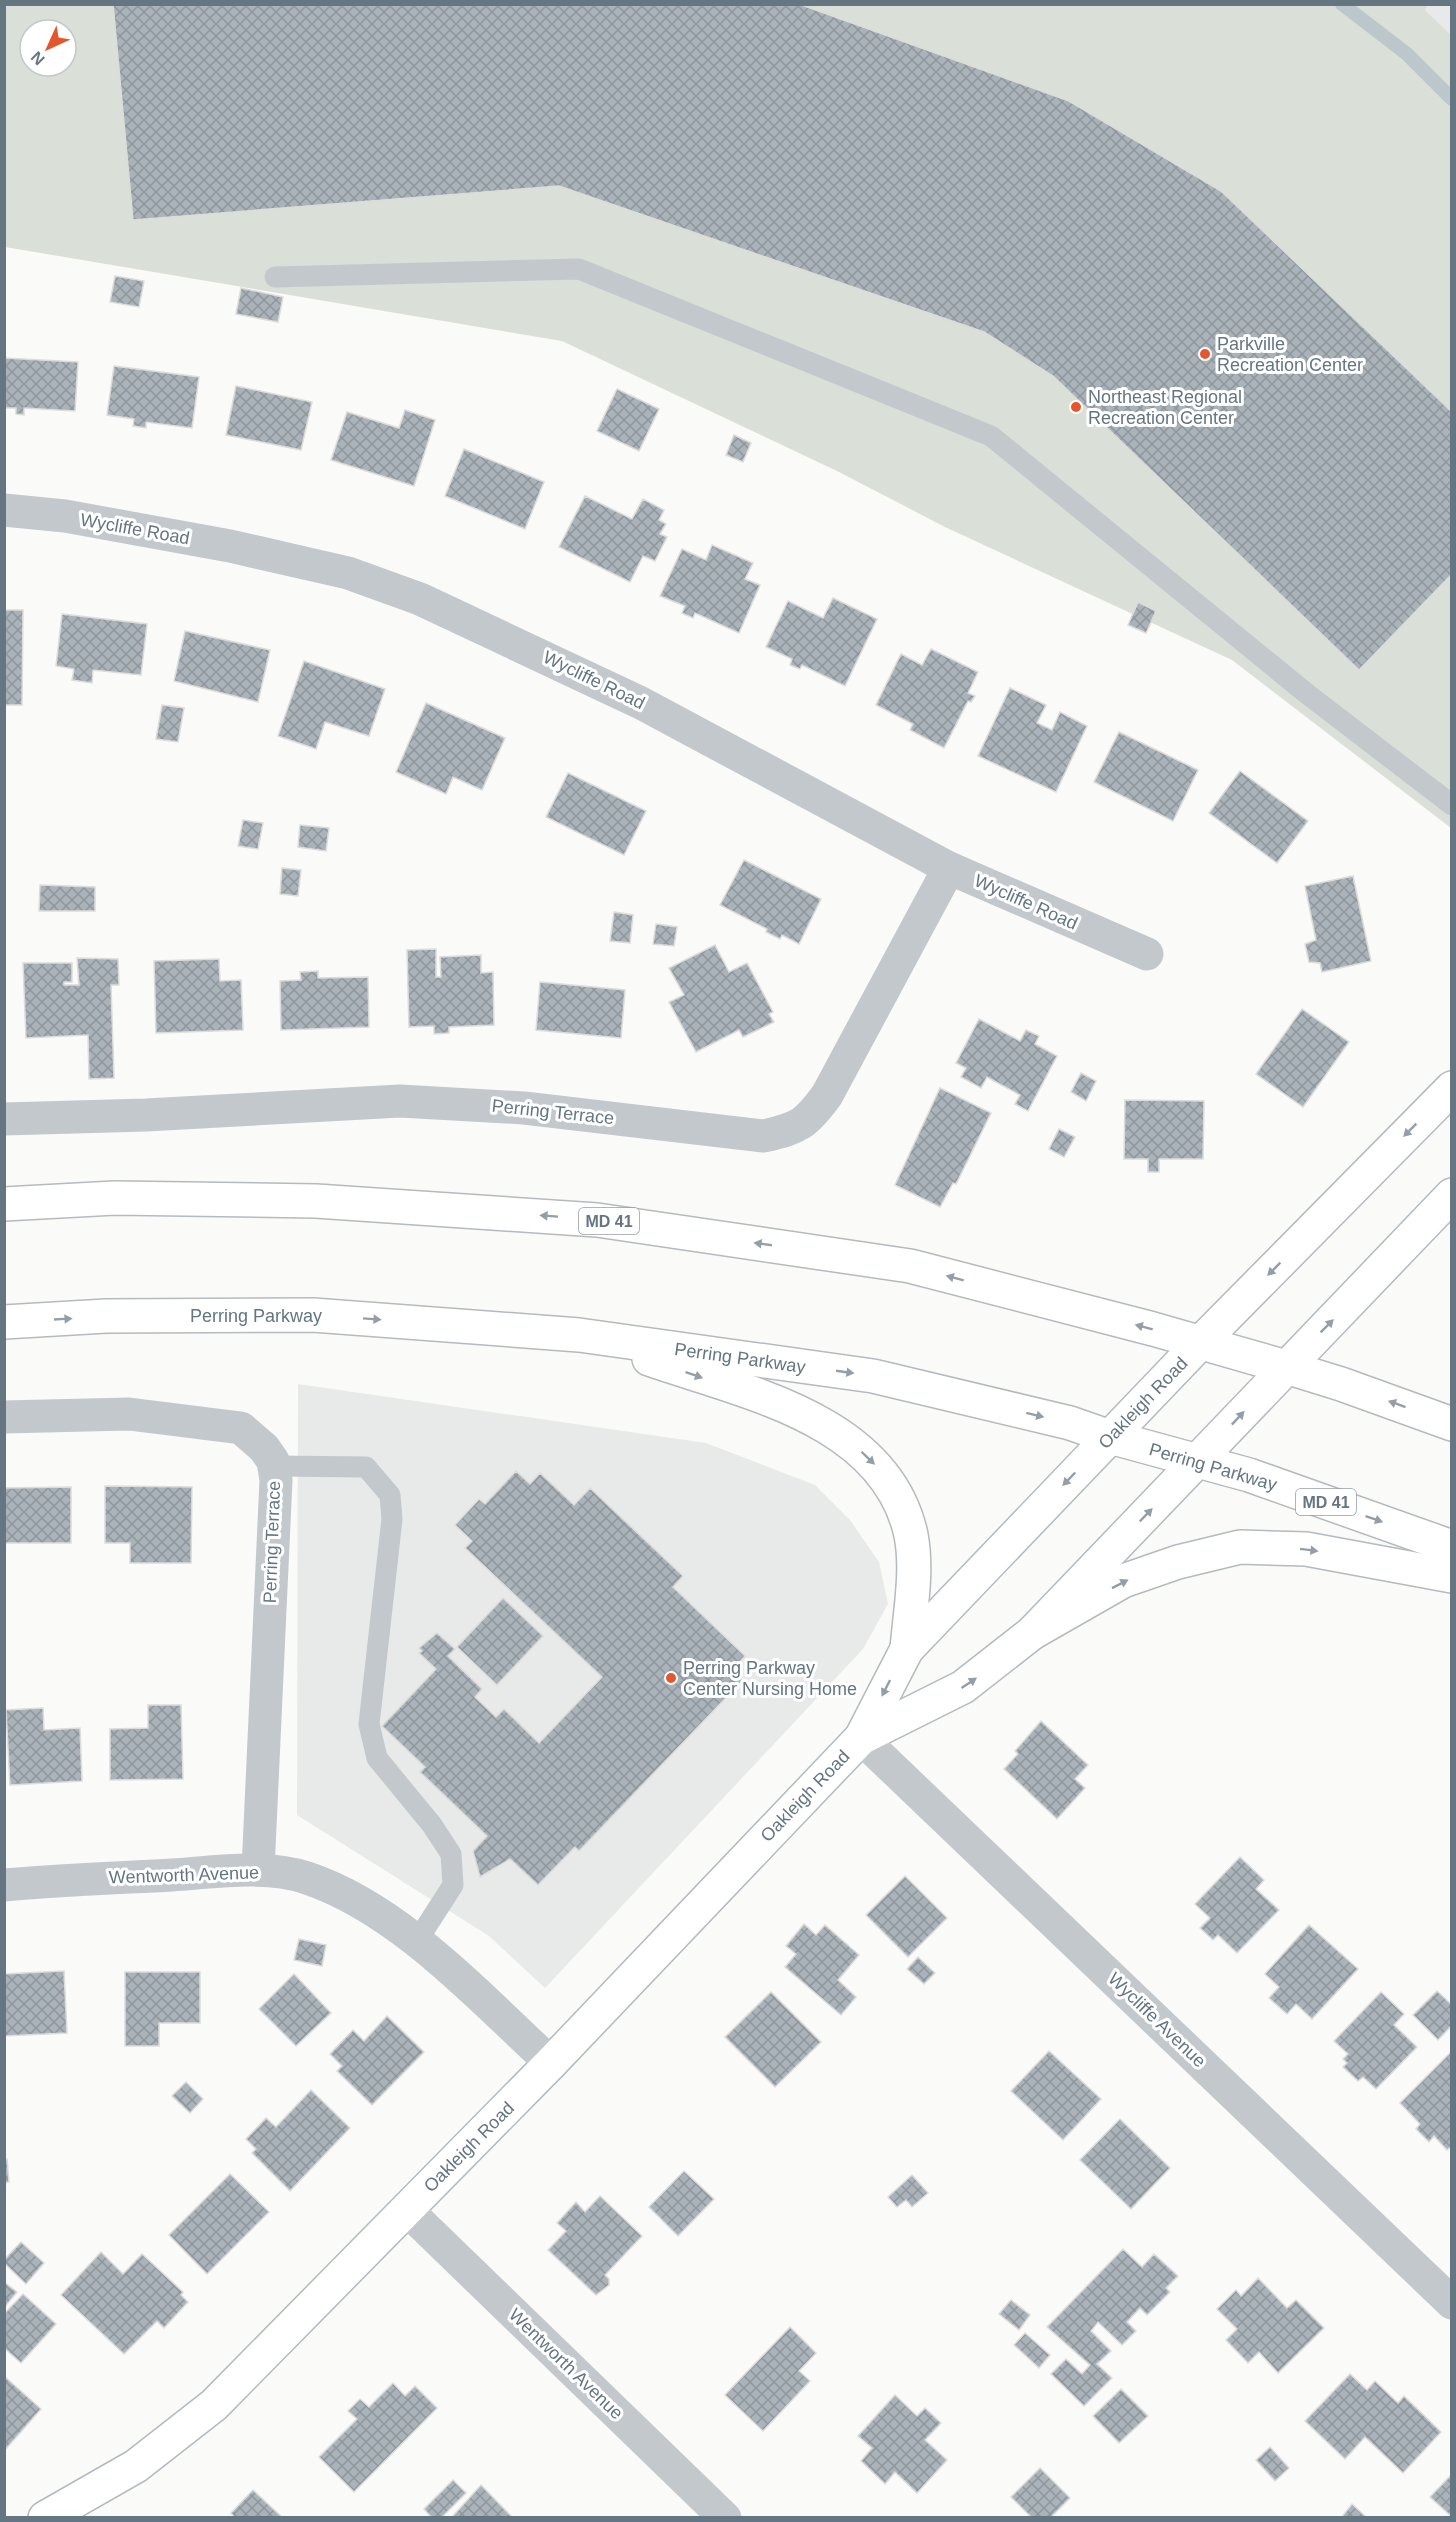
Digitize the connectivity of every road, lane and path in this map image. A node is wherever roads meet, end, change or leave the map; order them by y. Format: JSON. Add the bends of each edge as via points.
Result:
{"nodes":[{"id":1,"x":275,"y":277,"type":"dead end"},
{"id":2,"x":4,"y":510,"type":"edge"},
{"id":3,"x":1452,"y":805,"type":"edge"},
{"id":4,"x":949,"y":868,"type":"junction"},
{"id":5,"x":1147,"y":954,"type":"dead end"},
{"id":6,"x":1452,"y":1088,"type":"edge"},
{"id":7,"x":4,"y":1119,"type":"edge"},
{"id":8,"x":1452,"y":1195,"type":"edge"},
{"id":9,"x":4,"y":1204,"type":"edge"},
{"id":10,"x":4,"y":1322,"type":"edge"},
{"id":11,"x":579,"y":1335,"type":"junction"},
{"id":12,"x":1200,"y":1343,"type":"junction"},
{"id":13,"x":1286,"y":1367,"type":"junction"},
{"id":14,"x":4,"y":1417,"type":"edge"},
{"id":15,"x":1452,"y":1424,"type":"edge"},
{"id":16,"x":1110,"y":1437,"type":"junction"},
{"id":17,"x":1199,"y":1461,"type":"junction"},
{"id":18,"x":274,"y":1466,"type":"junction"},
{"id":19,"x":1452,"y":1547,"type":"edge"},
{"id":20,"x":1452,"y":1576,"type":"edge"},
{"id":21,"x":1032,"y":1633,"type":"junction"},
{"id":22,"x":906,"y":1648,"type":"junction"},
{"id":23,"x":861,"y":1738,"type":"junction"},
{"id":24,"x":258,"y":1870,"type":"junction"},
{"id":25,"x":4,"y":1885,"type":"edge"},
{"id":26,"x":417,"y":1941,"type":"junction"},
{"id":27,"x":551,"y":2063,"type":"junction"},
{"id":28,"x":407,"y":2210,"type":"junction"},
{"id":29,"x":1452,"y":2303,"type":"edge"},
{"id":30,"x":45,"y":2517,"type":"edge"},
{"id":31,"x":724,"y":2517,"type":"edge"}],
"edges":[{"from":1,"to":3,"type":"lane","via":[[579,269],[992,436],[1306,693]]},
{"from":2,"to":4,"type":"street","name":"Wycliffe Road","via":[[65,516],[230,546],[348,573],[420,599],[641,703]]},
{"from":4,"to":5,"type":"street","name":"Wycliffe Road"},
{"from":4,"to":7,"type":"street","name":"Perring Terrace","via":[[827,1095],[812,1115],[794,1129],[765,1136],[524,1108],[400,1101]]},
{"from":6,"to":12,"type":"main road","name":"Oakleigh Road","one_way":true},
{"from":13,"to":8,"type":"main road","name":"Oakleigh Road","one_way":true},
{"from":12,"to":9,"type":"main road","number":"MD 41","one_way":true,"via":[[910,1266],[597,1220],[316,1201],[115,1198]]},
{"from":10,"to":11,"type":"main road","name":"Perring Parkway","number":"MD 41","one_way":true,"via":[[313,1315]]},
{"from":11,"to":16,"type":"main road","name":"Perring Parkway","number":"MD 41","one_way":true,"via":[[873,1376]]},
{"from":11,"to":22,"type":"main road","one_way":true,"via":[[796,1410],[839,1433],[872,1460],[896,1494],[911,1536],[913,1582]]},
{"from":12,"to":13,"type":"main road","number":"MD 41"},
{"from":12,"to":16,"type":"main road","name":"Oakleigh Road"},
{"from":15,"to":13,"type":"main road","number":"MD 41","one_way":true},
{"from":17,"to":13,"type":"main road","name":"Oakleigh Road","one_way":true},
{"from":14,"to":18,"type":"street","name":"Perring Terrace","via":[[129,1414],[215,1423],[241,1428],[264,1448]]},
{"from":16,"to":17,"type":"main road","name":"Perring Parkway","number":"MD 41"},
{"from":16,"to":22,"type":"main road","name":"Oakleigh Road","one_way":true},
{"from":17,"to":19,"type":"main road","name":"Perring Parkway","number":"MD 41","one_way":true},
{"from":21,"to":17,"type":"main road","name":"Oakleigh Road","one_way":true},
{"from":18,"to":24,"type":"street","name":"Perring Terrace"},
{"from":18,"to":26,"type":"lane","via":[[366,1467],[390,1495],[392,1519],[369,1724],[376,1758],[451,1854],[453,1885]]},
{"from":21,"to":20,"type":"main road","one_way":true,"via":[[1123,1581],[1240,1547],[1306,1549]]},
{"from":23,"to":21,"type":"main road","name":"Oakleigh Road","one_way":true,"via":[[963,1687]]},
{"from":22,"to":23,"type":"main road","name":"Oakleigh Road","one_way":true},
{"from":23,"to":27,"type":"main road","name":"Oakleigh Road"},
{"from":23,"to":29,"type":"street","name":"Wycliffe Avenue"},
{"from":24,"to":25,"type":"street","name":"Wentworth Avenue"},
{"from":24,"to":26,"type":"street","name":"Wentworth Avenue","via":[[306,1877],[349,1895],[383,1914]]},
{"from":26,"to":27,"type":"street","name":"Wentworth Avenue"},
{"from":27,"to":28,"type":"main road","name":"Oakleigh Road"},
{"from":28,"to":30,"type":"main road","name":"Oakleigh Road","via":[[206,2412],[136,2466]]},
{"from":28,"to":31,"type":"street","name":"Wentworth Avenue"}]}
